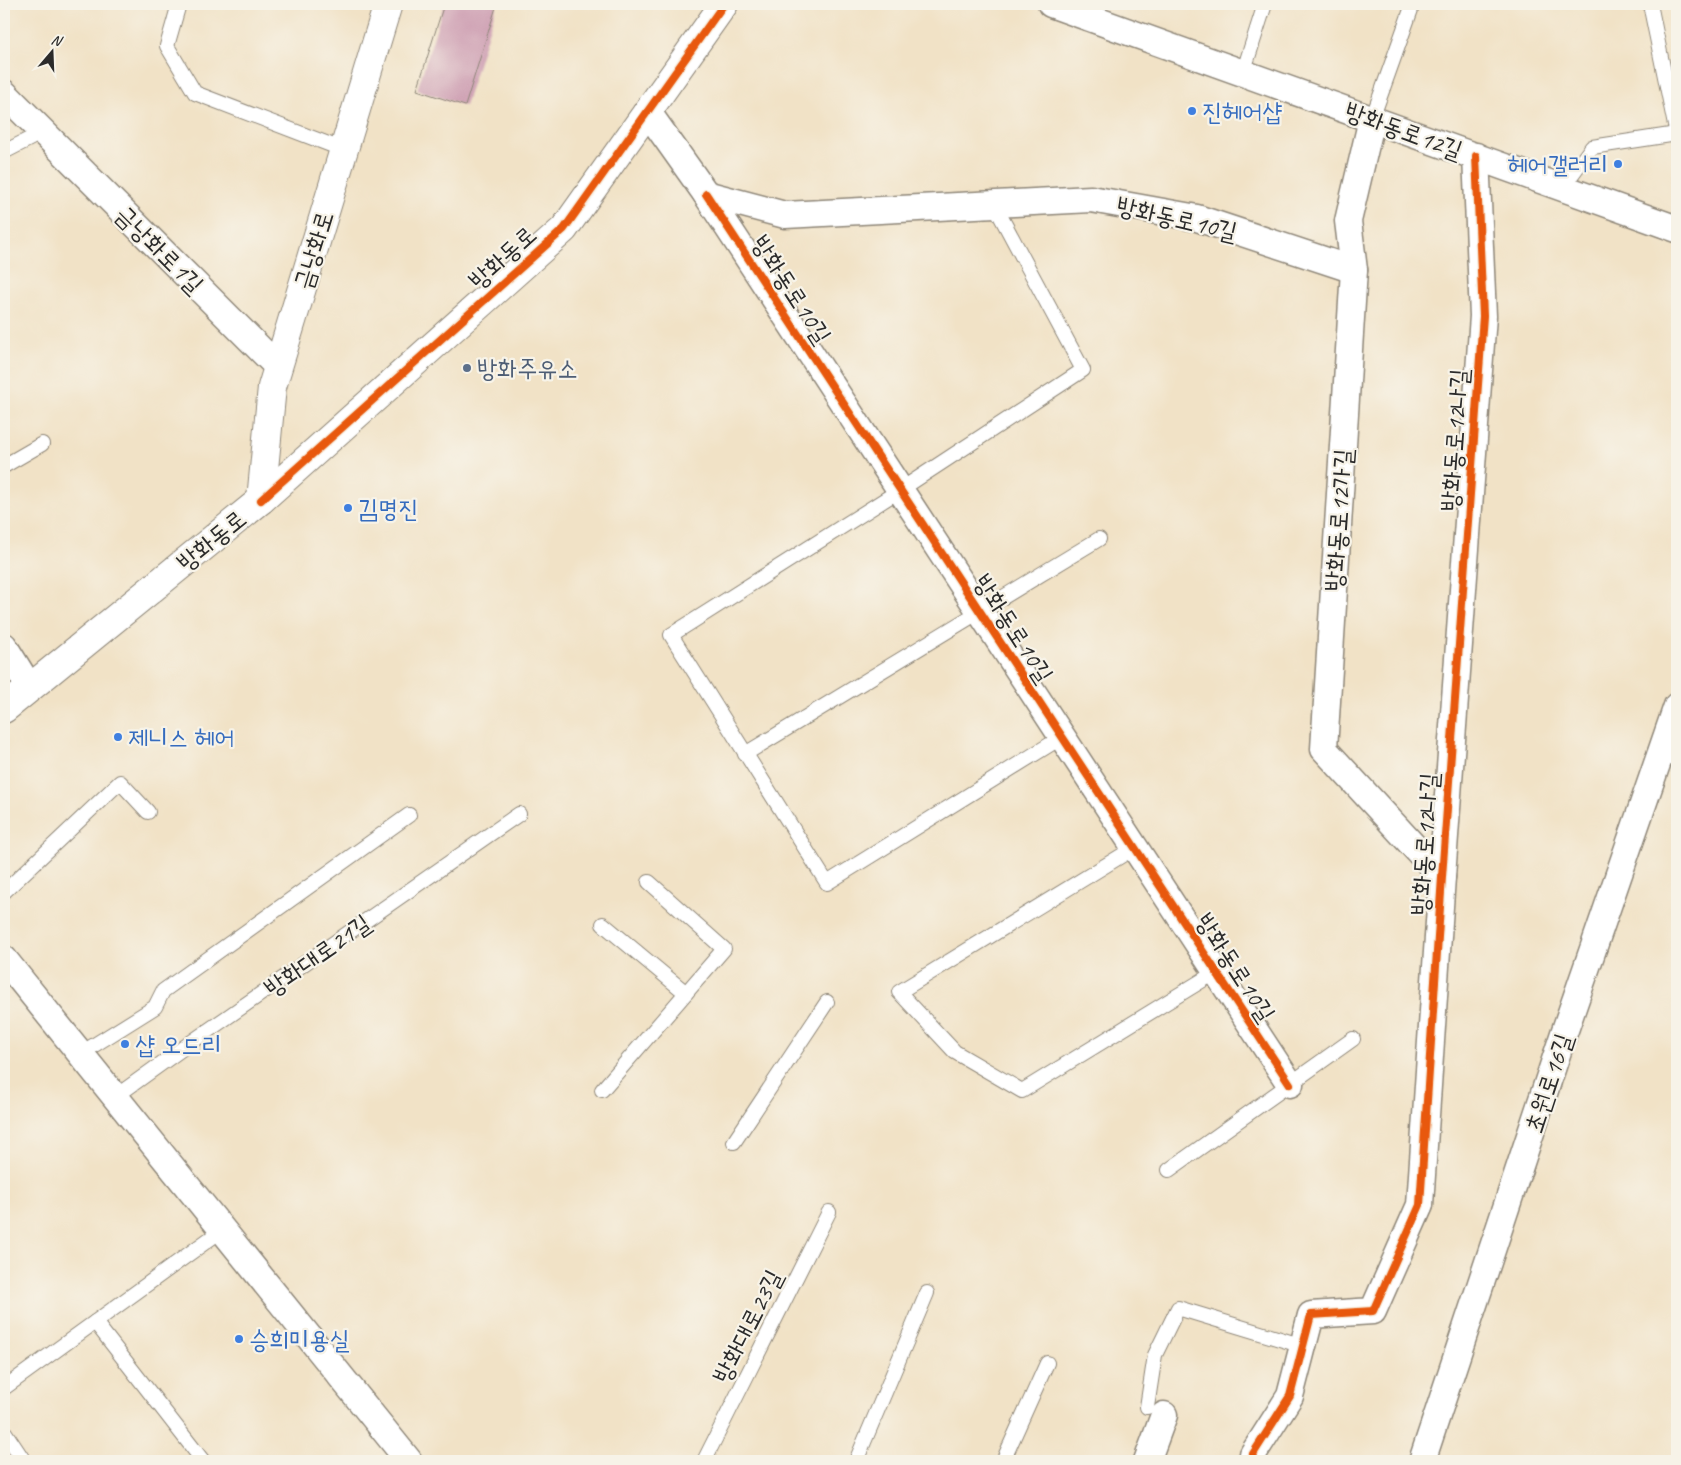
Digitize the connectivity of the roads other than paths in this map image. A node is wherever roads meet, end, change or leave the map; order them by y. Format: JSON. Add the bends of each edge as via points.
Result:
{"nodes":[{"id":1,"x":179,"y":4,"type":"edge"},
{"id":2,"x":388,"y":4,"type":"edge"},
{"id":3,"x":724,"y":4,"type":"edge"},
{"id":4,"x":1051,"y":4,"type":"edge"},
{"id":5,"x":1265,"y":4,"type":"edge"},
{"id":6,"x":1413,"y":4,"type":"edge"},
{"id":7,"x":1650,"y":4,"type":"edge"},
{"id":8,"x":1243,"y":73,"type":"junction"},
{"id":9,"x":4,"y":93,"type":"edge"},
{"id":10,"x":647,"y":112,"type":"junction"},
{"id":11,"x":1372,"y":119,"type":"junction"},
{"id":12,"x":43,"y":132,"type":"junction"},
{"id":13,"x":1677,"y":134,"type":"edge"},
{"id":14,"x":344,"y":150,"type":"junction"},
{"id":15,"x":4,"y":152,"type":"edge"},
{"id":16,"x":1476,"y":156,"type":"junction"},
{"id":17,"x":1562,"y":188,"type":"junction"},
{"id":18,"x":706,"y":194,"type":"junction"},
{"id":19,"x":994,"y":204,"type":"junction"},
{"id":20,"x":1677,"y":229,"type":"edge"},
{"id":21,"x":1354,"y":270,"type":"junction"},
{"id":22,"x":278,"y":367,"type":"junction"},
{"id":23,"x":42,"y":444,"type":"dead end"},
{"id":24,"x":4,"y":466,"type":"edge"},
{"id":25,"x":900,"y":490,"type":"junction"},
{"id":26,"x":261,"y":500,"type":"junction"},
{"id":27,"x":1099,"y":539,"type":"dead end"},
{"id":28,"x":980,"y":612,"type":"junction"},
{"id":29,"x":4,"y":646,"type":"edge"},
{"id":30,"x":30,"y":688,"type":"junction"},
{"id":31,"x":1677,"y":706,"type":"edge"},
{"id":32,"x":4,"y":709,"type":"edge"},
{"id":33,"x":1062,"y":737,"type":"junction"},
{"id":34,"x":745,"y":754,"type":"junction"},
{"id":35,"x":148,"y":812,"type":"dead end"},
{"id":36,"x":519,"y":814,"type":"dead end"},
{"id":37,"x":409,"y":815,"type":"dead end"},
{"id":38,"x":1134,"y":848,"type":"junction"},
{"id":39,"x":1442,"y":877,"type":"junction"},
{"id":40,"x":649,"y":882,"type":"dead end"},
{"id":41,"x":4,"y":892,"type":"edge"},
{"id":42,"x":603,"y":924,"type":"dead end"},
{"id":43,"x":4,"y":959,"type":"edge"},
{"id":44,"x":1216,"y":972,"type":"junction"},
{"id":45,"x":686,"y":993,"type":"junction"},
{"id":46,"x":827,"y":1002,"type":"dead end"},
{"id":47,"x":1353,"y":1039,"type":"dead end"},
{"id":48,"x":80,"y":1054,"type":"junction"},
{"id":49,"x":1290,"y":1084,"type":"junction"},
{"id":50,"x":602,"y":1090,"type":"dead end"},
{"id":51,"x":115,"y":1097,"type":"junction"},
{"id":52,"x":734,"y":1142,"type":"dead end"},
{"id":53,"x":1169,"y":1170,"type":"dead end"},
{"id":54,"x":829,"y":1212,"type":"dead end"},
{"id":55,"x":222,"y":1230,"type":"junction"},
{"id":56,"x":927,"y":1293,"type":"dead end"},
{"id":57,"x":95,"y":1322,"type":"junction"},
{"id":58,"x":1303,"y":1346,"type":"junction"},
{"id":59,"x":1047,"y":1363,"type":"dead end"},
{"id":60,"x":4,"y":1388,"type":"edge"},
{"id":61,"x":1155,"y":1411,"type":"joint"},
{"id":62,"x":4,"y":1431,"type":"edge"},
{"id":63,"x":1252,"y":1458,"type":"edge"},
{"id":64,"x":24,"y":1461,"type":"edge"},
{"id":65,"x":203,"y":1461,"type":"edge"},
{"id":66,"x":409,"y":1461,"type":"edge"},
{"id":67,"x":704,"y":1461,"type":"edge"},
{"id":68,"x":856,"y":1461,"type":"edge"},
{"id":69,"x":1003,"y":1461,"type":"edge"},
{"id":70,"x":1147,"y":1461,"type":"edge"},
{"id":71,"x":1422,"y":1461,"type":"edge"}],
"edges":[{"from":1,"to":14,"type":"lane","via":[[167,46],[195,93]]},
{"from":2,"to":14,"type":"main road","name":"금낭화로"},
{"from":3,"to":10,"type":"main road","name":"방화동로"},
{"from":4,"to":8,"type":"street","name":"방화동로12길"},
{"from":5,"to":8,"type":"lane"},
{"from":6,"to":11,"type":"lane"},
{"from":7,"to":13,"type":"lane"},
{"from":8,"to":11,"type":"street","name":"방화동로12길"},
{"from":9,"to":12,"type":"street","name":"금낭화로1길"},
{"from":10,"to":18,"type":"street","name":"방화동로10길"},
{"from":10,"to":26,"type":"main road","name":"방화동로","via":[[564,229]]},
{"from":11,"to":16,"type":"street","name":"방화동로12길"},
{"from":11,"to":21,"type":"street","name":"방화동로12가길","via":[[1348,221]]},
{"from":12,"to":15,"type":"lane"},
{"from":12,"to":22,"type":"street","name":"금낭화로1길"},
{"from":13,"to":17,"type":"lane","via":[[1592,147]]},
{"from":14,"to":22,"type":"main road","name":"금낭화로"},
{"from":16,"to":17,"type":"street","name":"방화동로12길"},
{"from":16,"to":39,"type":"street","name":"방화동로12나길","via":[[1483,316]]},
{"from":17,"to":20,"type":"street","name":"방화동로12길"},
{"from":18,"to":19,"type":"street","name":"방화동로10길","via":[[785,215]]},
{"from":18,"to":25,"type":"street","name":"방화동로10길"},
{"from":19,"to":21,"type":"street","name":"방화동로10길","via":[[1091,199],[1197,218]]},
{"from":19,"to":25,"type":"lane","via":[[1083,370]]},
{"from":21,"to":39,"type":"street","name":"방화동로12가길","via":[[1324,748]]},
{"from":22,"to":26,"type":"main road","name":"금낭화로","via":[[272,387]]},
{"from":23,"to":24,"type":"lane"},
{"from":25,"to":28,"type":"street","name":"방화동로10길"},
{"from":25,"to":34,"type":"lane","via":[[671,635]]},
{"from":26,"to":30,"type":"main road","name":"방화동로"},
{"from":27,"to":28,"type":"lane","name":"방화동로10길"},
{"from":28,"to":33,"type":"street","name":"방화동로10길"},
{"from":28,"to":34,"type":"lane","name":"방화동로10길"},
{"from":29,"to":30,"type":"street"},
{"from":30,"to":32,"type":"main road","name":"방화동로"},
{"from":31,"to":71,"type":"street","name":"초원로16길","via":[[1567,1023]]},
{"from":33,"to":34,"type":"lane","via":[[827,884]]},
{"from":33,"to":38,"type":"street","name":"방화동로10길"},
{"from":35,"to":41,"type":"lane","via":[[120,782]]},
{"from":36,"to":51,"type":"lane","name":"방화대로21길"},
{"from":37,"to":48,"type":"lane","via":[[163,990],[155,1007]]},
{"from":38,"to":44,"type":"street","name":"방화동로10길"},
{"from":38,"to":44,"type":"lane","name":"방화동로10길","via":[[899,992],[955,1052],[1022,1091]]},
{"from":39,"to":58,"type":"street","name":"방화동로12나길","via":[[1420,1205],[1373,1310],[1311,1315]]},
{"from":40,"to":45,"type":"lane","via":[[724,949]]},
{"from":42,"to":45,"type":"lane"},
{"from":43,"to":48,"type":"street"},
{"from":44,"to":49,"type":"street","name":"방화동로10길"},
{"from":45,"to":50,"type":"lane"},
{"from":46,"to":52,"type":"lane"},
{"from":47,"to":49,"type":"lane"},
{"from":48,"to":51,"type":"street"},
{"from":49,"to":53,"type":"lane"},
{"from":51,"to":55,"type":"street"},
{"from":54,"to":67,"type":"lane","name":"방화대로23길"},
{"from":55,"to":57,"type":"lane"},
{"from":55,"to":66,"type":"street"},
{"from":56,"to":68,"type":"lane"},
{"from":57,"to":60,"type":"lane"},
{"from":57,"to":65,"type":"lane"},
{"from":58,"to":61,"type":"lane","via":[[1178,1308],[1154,1355]]},
{"from":58,"to":63,"type":"street","name":"방화동로12나길","via":[[1290,1396]]},
{"from":59,"to":69,"type":"lane"},
{"from":61,"to":70,"type":"street"},
{"from":62,"to":64,"type":"lane"}]}
